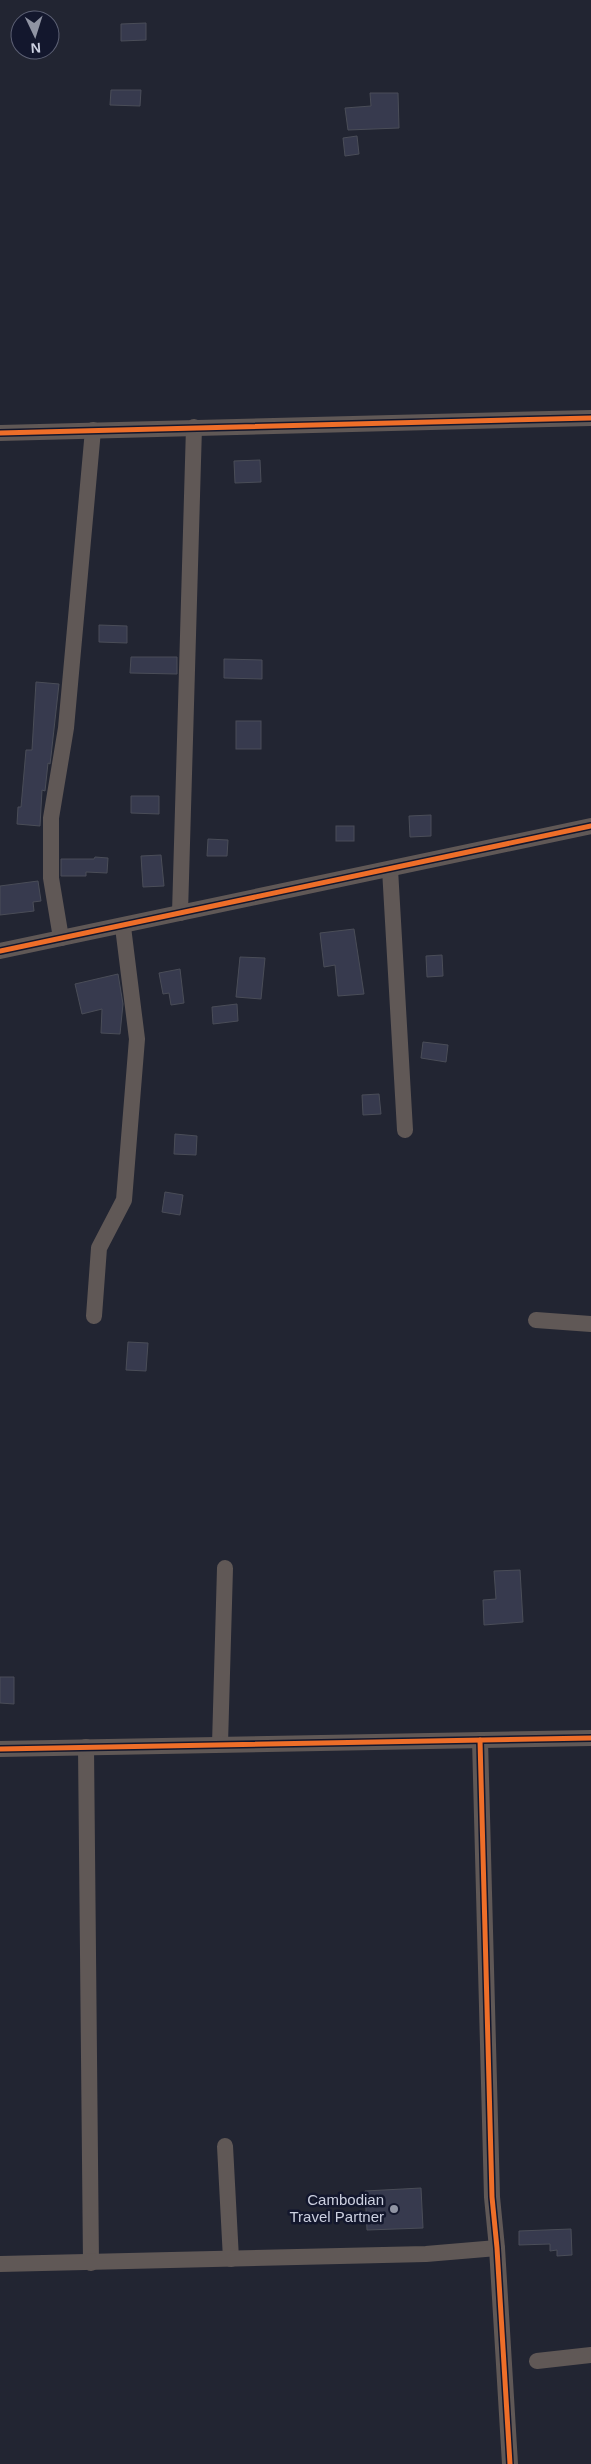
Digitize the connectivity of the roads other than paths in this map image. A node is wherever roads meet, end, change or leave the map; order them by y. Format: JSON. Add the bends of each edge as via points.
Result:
{"nodes":[{"id":1,"x":591,"y":418,"type":"edge"},
{"id":2,"x":0,"y":432,"type":"edge"},
{"id":3,"x":194,"y":438,"type":"junction"},
{"id":4,"x":92,"y":442,"type":"junction"},
{"id":5,"x":591,"y":826,"type":"edge"},
{"id":6,"x":390,"y":869,"type":"junction"},
{"id":7,"x":180,"y":913,"type":"junction"},
{"id":8,"x":123,"y":927,"type":"junction"},
{"id":9,"x":61,"y":938,"type":"junction"},
{"id":10,"x":0,"y":951,"type":"edge"},
{"id":11,"x":405,"y":1130,"type":"dead end"},
{"id":12,"x":94,"y":1316,"type":"dead end"},
{"id":13,"x":536,"y":1320,"type":"dead end"},
{"id":14,"x":591,"y":1324,"type":"edge"},
{"id":15,"x":225,"y":1568,"type":"dead end"},
{"id":16,"x":591,"y":1738,"type":"edge"},
{"id":17,"x":480,"y":1740,"type":"junction"},
{"id":18,"x":220,"y":1744,"type":"junction"},
{"id":19,"x":86,"y":1747,"type":"junction"},
{"id":20,"x":0,"y":1748,"type":"edge"},
{"id":21,"x":225,"y":2146,"type":"dead end"},
{"id":22,"x":497,"y":2248,"type":"junction"},
{"id":23,"x":231,"y":2259,"type":"junction"},
{"id":24,"x":91,"y":2263,"type":"junction"},
{"id":25,"x":0,"y":2264,"type":"edge"},
{"id":26,"x":591,"y":2355,"type":"edge"},
{"id":27,"x":537,"y":2362,"type":"dead end"},
{"id":28,"x":510,"y":2464,"type":"edge"}],
"edges":[{"from":1,"to":3,"type":"street"},
{"from":2,"to":4,"type":"street"},
{"from":3,"to":4,"type":"street"},
{"from":3,"to":7,"type":"street"},
{"from":4,"to":9,"type":"street","via":[[66,728],[51,818],[51,878]]},
{"from":5,"to":6,"type":"street"},
{"from":6,"to":7,"type":"street"},
{"from":6,"to":11,"type":"street"},
{"from":7,"to":8,"type":"street"},
{"from":8,"to":9,"type":"street"},
{"from":8,"to":12,"type":"street","via":[[137,1038],[124,1200],[99,1248]]},
{"from":9,"to":10,"type":"street"},
{"from":13,"to":14,"type":"street"},
{"from":15,"to":18,"type":"street"},
{"from":16,"to":17,"type":"street"},
{"from":17,"to":18,"type":"street"},
{"from":17,"to":22,"type":"street","via":[[492,2197]]},
{"from":18,"to":19,"type":"street"},
{"from":19,"to":20,"type":"street"},
{"from":19,"to":24,"type":"street"},
{"from":21,"to":23,"type":"street"},
{"from":22,"to":23,"type":"street","via":[[426,2254]]},
{"from":22,"to":28,"type":"street"},
{"from":23,"to":24,"type":"street"},
{"from":24,"to":25,"type":"street"},
{"from":26,"to":27,"type":"street"}]}
